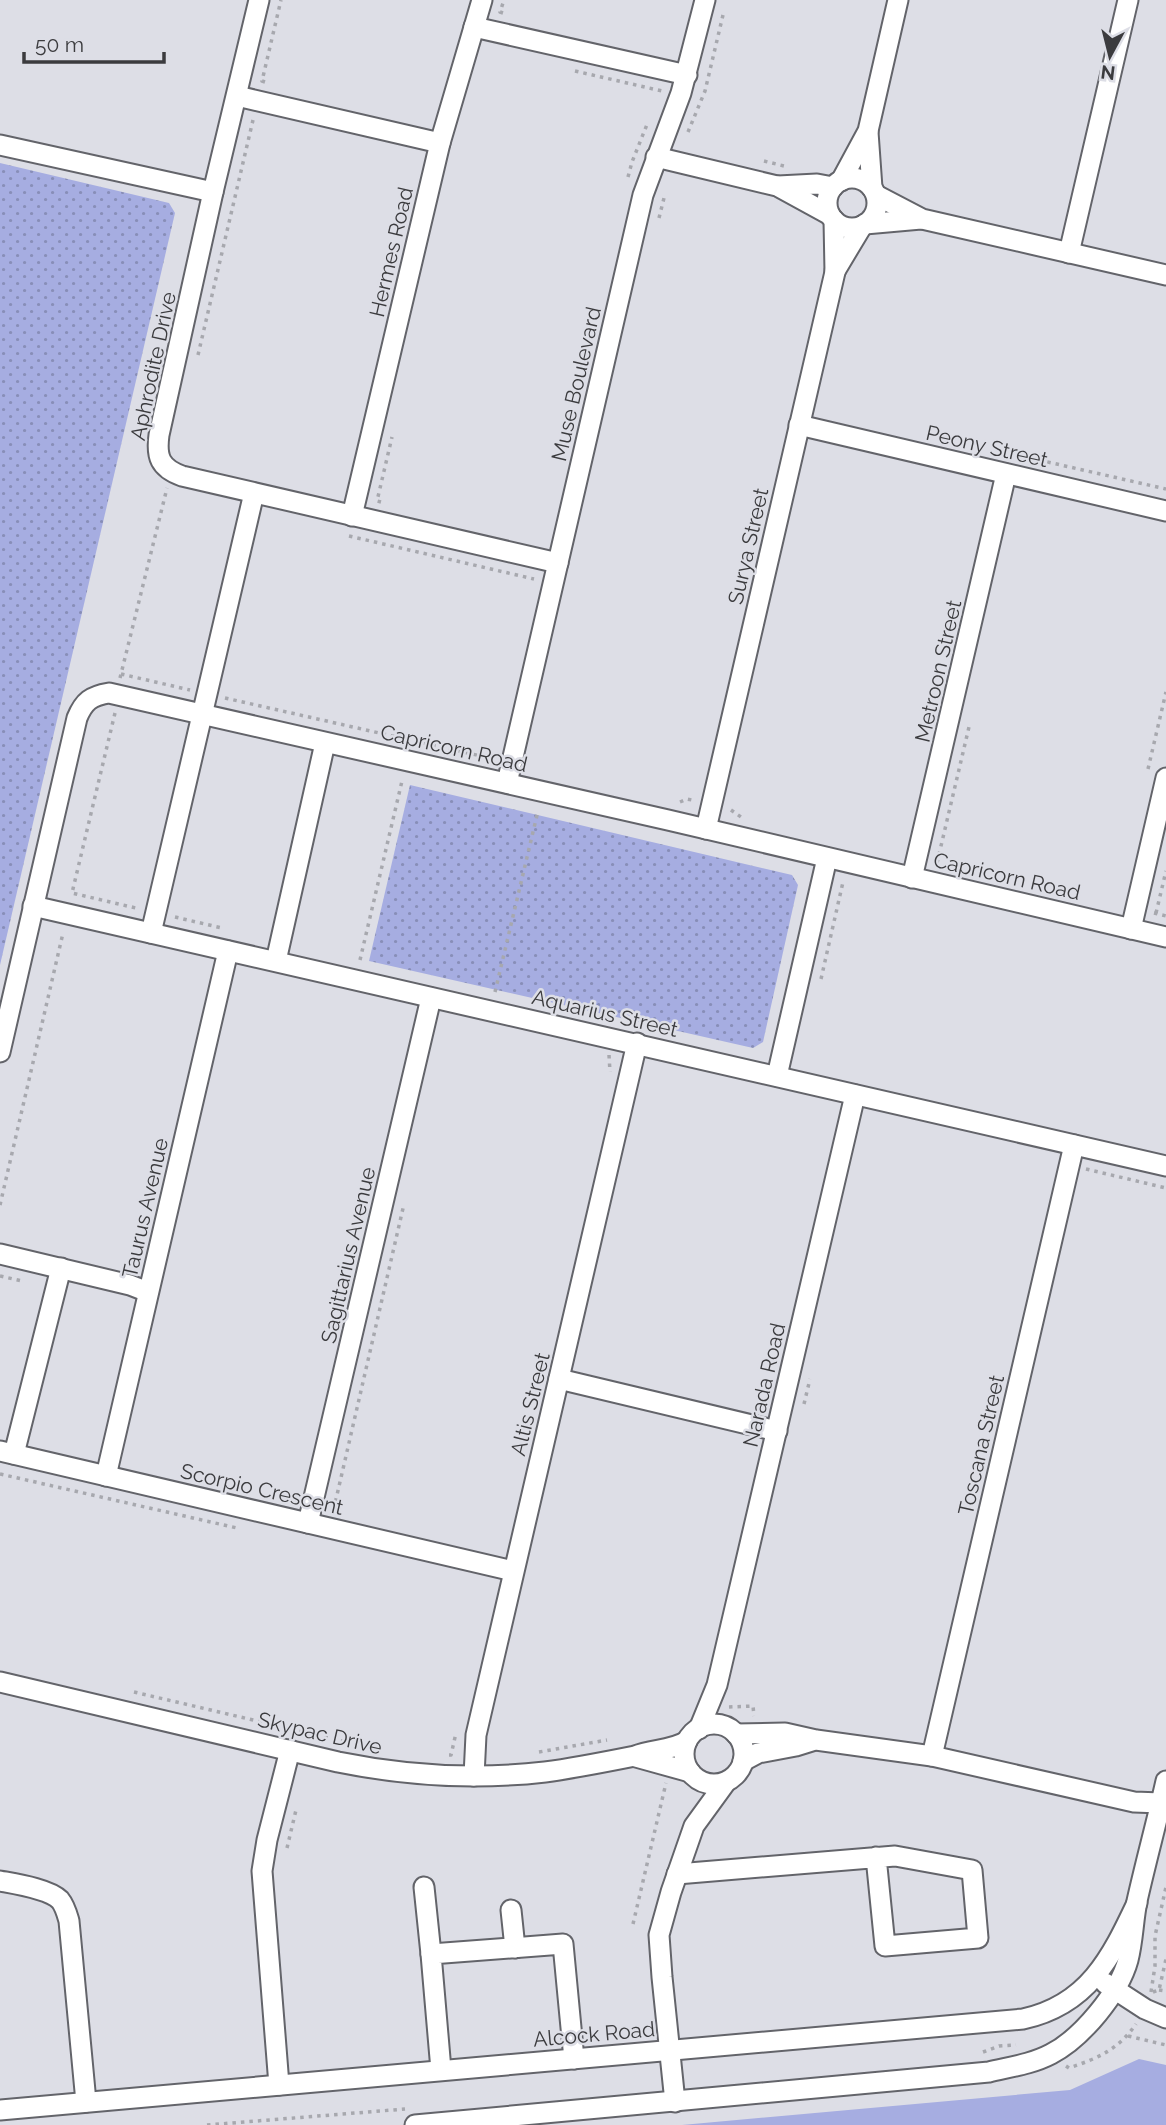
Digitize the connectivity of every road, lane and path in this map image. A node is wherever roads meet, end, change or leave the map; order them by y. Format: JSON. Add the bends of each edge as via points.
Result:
{"nodes":[{"id":1,"x":260,"y":0,"type":"edge"},
{"id":2,"x":281,"y":0,"type":"edge"},
{"id":3,"x":482,"y":0,"type":"edge"},
{"id":4,"x":705,"y":0,"type":"edge"},
{"id":5,"x":898,"y":0,"type":"edge"},
{"id":6,"x":1128,"y":0,"type":"edge"},
{"id":7,"x":723,"y":13,"type":"dead end"},
{"id":8,"x":474,"y":27,"type":"junction"},
{"id":9,"x":667,"y":71,"type":"junction"},
{"id":10,"x":687,"y":75,"type":"junction"},
{"id":11,"x":275,"y":84,"type":"dead end"},
{"id":12,"x":237,"y":96,"type":"junction"},
{"id":13,"x":660,"y":98,"type":"dead end"},
{"id":14,"x":653,"y":114,"type":"dead end"},
{"id":15,"x":253,"y":120,"type":"dead end"},
{"id":16,"x":868,"y":131,"type":"junction"},
{"id":17,"x":688,"y":133,"type":"dead end"},
{"id":18,"x":440,"y":143,"type":"junction"},
{"id":19,"x":0,"y":145,"type":"edge"},
{"id":20,"x":656,"y":157,"type":"junction"},
{"id":21,"x":626,"y":183,"type":"dead end"},
{"id":22,"x":837,"y":184,"type":"junction"},
{"id":23,"x":777,"y":186,"type":"junction"},
{"id":24,"x":213,"y":192,"type":"junction"},
{"id":25,"x":874,"y":192,"type":"junction"},
{"id":26,"x":665,"y":194,"type":"dead end"},
{"id":27,"x":832,"y":217,"type":"junction"},
{"id":28,"x":922,"y":219,"type":"junction"},
{"id":29,"x":658,"y":221,"type":"dead end"},
{"id":30,"x":864,"y":225,"type":"junction"},
{"id":31,"x":1069,"y":253,"type":"junction"},
{"id":32,"x":835,"y":272,"type":"junction"},
{"id":33,"x":1166,"y":275,"type":"edge"},
{"id":34,"x":198,"y":357,"type":"dead end"},
{"id":35,"x":799,"y":425,"type":"junction"},
{"id":36,"x":393,"y":433,"type":"dead end"},
{"id":37,"x":1034,"y":459,"type":"dead end"},
{"id":38,"x":171,"y":472,"type":"junction"},
{"id":39,"x":1006,"y":474,"type":"junction"},
{"id":40,"x":1166,"y":489,"type":"edge"},
{"id":41,"x":254,"y":494,"type":"junction"},
{"id":42,"x":390,"y":504,"type":"dead end"},
{"id":43,"x":1166,"y":511,"type":"edge"},
{"id":44,"x":352,"y":516,"type":"junction"},
{"id":45,"x":548,"y":561,"type":"junction"},
{"id":46,"x":534,"y":579,"type":"dead end"},
{"id":47,"x":121,"y":674,"type":"junction"},
{"id":48,"x":208,"y":694,"type":"junction"},
{"id":49,"x":117,"y":695,"type":"junction"},
{"id":50,"x":203,"y":715,"type":"junction"},
{"id":51,"x":325,"y":743,"type":"junction"},
{"id":52,"x":492,"y":758,"type":"junction"},
{"id":53,"x":511,"y":763,"type":"junction"},
{"id":54,"x":1166,"y":778,"type":"edge"},
{"id":55,"x":402,"y":781,"type":"dead end"},
{"id":56,"x":497,"y":781,"type":"junction"},
{"id":57,"x":538,"y":811,"type":"dead end"},
{"id":58,"x":706,"y":829,"type":"junction"},
{"id":59,"x":827,"y":858,"type":"junction"},
{"id":60,"x":1166,"y":871,"type":"edge"},
{"id":61,"x":912,"y":878,"type":"junction"},
{"id":62,"x":843,"y":882,"type":"dead end"},
{"id":63,"x":33,"y":905,"type":"junction"},
{"id":64,"x":156,"y":912,"type":"junction"},
{"id":65,"x":1156,"y":913,"type":"dead end"},
{"id":66,"x":1131,"y":929,"type":"junction"},
{"id":67,"x":232,"y":930,"type":"dead end"},
{"id":68,"x":63,"y":933,"type":"dead end"},
{"id":69,"x":151,"y":933,"type":"junction"},
{"id":70,"x":1166,"y":937,"type":"edge"},
{"id":71,"x":228,"y":951,"type":"junction"},
{"id":72,"x":360,"y":960,"type":"dead end"},
{"id":73,"x":276,"y":961,"type":"junction"},
{"id":74,"x":819,"y":984,"type":"dead end"},
{"id":75,"x":495,"y":992,"type":"dead end"},
{"id":76,"x":431,"y":998,"type":"junction"},
{"id":77,"x":613,"y":1038,"type":"junction"},
{"id":78,"x":637,"y":1043,"type":"junction"},
{"id":79,"x":0,"y":1052,"type":"edge"},
{"id":80,"x":777,"y":1076,"type":"junction"},
{"id":81,"x":607,"y":1083,"type":"dead end"},
{"id":82,"x":855,"y":1095,"type":"junction"},
{"id":83,"x":1074,"y":1144,"type":"junction"},
{"id":84,"x":1166,"y":1166,"type":"edge"},
{"id":85,"x":0,"y":1205,"type":"edge"},
{"id":86,"x":0,"y":1254,"type":"edge"},
{"id":87,"x":61,"y":1268,"type":"junction"},
{"id":88,"x":148,"y":1292,"type":"junction"},
{"id":89,"x":559,"y":1380,"type":"junction"},
{"id":90,"x":777,"y":1431,"type":"junction"},
{"id":91,"x":7,"y":1453,"type":"edge"},
{"id":92,"x":106,"y":1476,"type":"junction"},
{"id":93,"x":309,"y":1523,"type":"junction"},
{"id":94,"x":513,"y":1571,"type":"junction"},
{"id":95,"x":0,"y":1682,"type":"edge"},
{"id":96,"x":717,"y":1685,"type":"junction"},
{"id":97,"x":129,"y":1691,"type":"dead end"},
{"id":98,"x":457,"y":1729,"type":"dead end"},
{"id":99,"x":733,"y":1732,"type":"junction"},
{"id":100,"x":693,"y":1735,"type":"junction"},
{"id":101,"x":612,"y":1739,"type":"dead end"},
{"id":102,"x":816,"y":1740,"type":"junction"},
{"id":103,"x":362,"y":1746,"type":"dead end"},
{"id":104,"x":290,"y":1750,"type":"junction"},
{"id":105,"x":534,"y":1752,"type":"dead end"},
{"id":106,"x":438,"y":1755,"type":"dead end"},
{"id":107,"x":635,"y":1756,"type":"junction"},
{"id":108,"x":932,"y":1756,"type":"junction"},
{"id":109,"x":743,"y":1762,"type":"junction"},
{"id":110,"x":666,"y":1765,"type":"junction"},
{"id":111,"x":692,"y":1774,"type":"junction"},
{"id":112,"x":474,"y":1776,"type":"junction"},
{"id":113,"x":1166,"y":1781,"type":"edge"},
{"id":114,"x":726,"y":1782,"type":"junction"},
{"id":115,"x":1161,"y":1803,"type":"junction"},
{"id":116,"x":694,"y":1826,"type":"junction"},
{"id":117,"x":876,"y":1857,"type":"junction"},
{"id":118,"x":677,"y":1874,"type":"junction"},
{"id":119,"x":0,"y":1881,"type":"edge"},
{"id":120,"x":424,"y":1887,"type":"dead end"},
{"id":121,"x":1166,"y":1887,"type":"edge"},
{"id":122,"x":1137,"y":1903,"type":"junction"},
{"id":123,"x":512,"y":1910,"type":"dead end"},
{"id":124,"x":633,"y":1924,"type":"dead end"},
{"id":125,"x":515,"y":1948,"type":"junction"},
{"id":126,"x":431,"y":1954,"type":"junction"},
{"id":127,"x":1166,"y":1959,"type":"edge"},
{"id":128,"x":1096,"y":1976,"type":"junction"},
{"id":129,"x":1115,"y":1990,"type":"junction"},
{"id":130,"x":1159,"y":1990,"type":"junction"},
{"id":131,"x":1166,"y":1991,"type":"edge"},
{"id":132,"x":1166,"y":2018,"type":"edge"},
{"id":133,"x":1128,"y":2036,"type":"dead end"},
{"id":134,"x":1166,"y":2045,"type":"edge"},
{"id":135,"x":670,"y":2050,"type":"junction"},
{"id":136,"x":574,"y":2059,"type":"junction"},
{"id":137,"x":442,"y":2070,"type":"junction"},
{"id":138,"x":279,"y":2085,"type":"junction"},
{"id":139,"x":86,"y":2102,"type":"junction"},
{"id":140,"x":675,"y":2102,"type":"junction"},
{"id":141,"x":0,"y":2110,"type":"edge"},
{"id":142,"x":415,"y":2125,"type":"edge"}],
"edges":[{"from":1,"to":12,"type":"street","name":"Aphrodite Drive"},
{"from":2,"to":11,"type":"path","via":[[262,81]]},
{"from":3,"to":8,"type":"street","name":"Hermes Road"},
{"from":4,"to":10,"type":"street","name":"Muse Boulevard"},
{"from":5,"to":16,"type":"street"},
{"from":6,"to":31,"type":"street"},
{"from":7,"to":17,"type":"path","via":[[705,92]]},
{"from":8,"to":9,"type":"street"},
{"from":8,"to":18,"type":"street","name":"Hermes Road"},
{"from":9,"to":10,"type":"street"},
{"from":9,"to":13,"type":"path"},
{"from":10,"to":20,"type":"street","name":"Muse Boulevard"},
{"from":12,"to":18,"type":"street"},
{"from":12,"to":24,"type":"street","name":"Aphrodite Drive"},
{"from":14,"to":21,"type":"path"},
{"from":15,"to":34,"type":"path"},
{"from":16,"to":22,"type":"street"},
{"from":16,"to":25,"type":"street"},
{"from":18,"to":44,"type":"street","name":"Hermes Road"},
{"from":19,"to":24,"type":"street"},
{"from":20,"to":23,"type":"street"},
{"from":20,"to":45,"type":"street","name":"Muse Boulevard"},
{"from":22,"to":23,"type":"street"},
{"from":22,"to":25,"type":"street","via":[[855,178]]},
{"from":22,"to":27,"type":"street","via":[[827,200]]},
{"from":23,"to":27,"type":"street"},
{"from":24,"to":38,"type":"street","name":"Aphrodite Drive","via":[[157,449]]},
{"from":25,"to":28,"type":"street"},
{"from":25,"to":30,"type":"street","via":[[875,211]]},
{"from":26,"to":29,"type":"path"},
{"from":27,"to":30,"type":"street","via":[[850,228]]},
{"from":27,"to":32,"type":"street","name":"Surya Street"},
{"from":28,"to":30,"type":"street"},
{"from":28,"to":31,"type":"street"},
{"from":30,"to":32,"type":"street","name":"Surya Street"},
{"from":31,"to":33,"type":"street"},
{"from":32,"to":35,"type":"street","name":"Surya Street"},
{"from":35,"to":39,"type":"street","name":"Peony Street"},
{"from":35,"to":58,"type":"street","name":"Surya Street"},
{"from":36,"to":42,"type":"path","via":[[377,501]]},
{"from":37,"to":40,"type":"path"},
{"from":38,"to":41,"type":"street"},
{"from":38,"to":47,"type":"path"},
{"from":39,"to":43,"type":"street","name":"Peony Street"},
{"from":39,"to":61,"type":"street","name":"Metroon Street"},
{"from":41,"to":44,"type":"street"},
{"from":41,"to":48,"type":"street"},
{"from":44,"to":45,"type":"street"},
{"from":45,"to":46,"type":"path"},
{"from":45,"to":53,"type":"street","name":"Muse Boulevard"},
{"from":47,"to":48,"type":"path"},
{"from":47,"to":49,"type":"path"},
{"from":48,"to":50,"type":"street"},
{"from":48,"to":52,"type":"path"},
{"from":49,"to":50,"type":"street","name":"Capricorn Road"},
{"from":49,"to":63,"type":"street","name":"Capricorn Road","via":[[88,698],[82,705]]},
{"from":49,"to":64,"type":"path","via":[[72,893]]},
{"from":50,"to":51,"type":"street","name":"Capricorn Road"},
{"from":50,"to":64,"type":"street"},
{"from":51,"to":56,"type":"street","name":"Capricorn Road"},
{"from":51,"to":73,"type":"street"},
{"from":52,"to":53,"type":"path"},
{"from":52,"to":56,"type":"path"},
{"from":53,"to":56,"type":"street","name":"Muse Boulevard"},
{"from":54,"to":66,"type":"street"},
{"from":55,"to":72,"type":"path"},
{"from":56,"to":58,"type":"street","name":"Capricorn Road"},
{"from":57,"to":75,"type":"path"},
{"from":58,"to":59,"type":"street","name":"Capricorn Road"},
{"from":59,"to":61,"type":"street","name":"Capricorn Road"},
{"from":59,"to":80,"type":"street"},
{"from":60,"to":65,"type":"path"},
{"from":61,"to":66,"type":"street","name":"Capricorn Road"},
{"from":62,"to":74,"type":"path"},
{"from":63,"to":69,"type":"street","name":"Aquarius Street"},
{"from":63,"to":79,"type":"street","name":"Capricorn Road"},
{"from":64,"to":67,"type":"path"},
{"from":64,"to":69,"type":"street"},
{"from":66,"to":70,"type":"street","name":"Capricorn Road"},
{"from":68,"to":85,"type":"path"},
{"from":69,"to":71,"type":"street","name":"Aquarius Street"},
{"from":71,"to":73,"type":"street","name":"Aquarius Street"},
{"from":71,"to":88,"type":"street","name":"Taurus Avenue"},
{"from":73,"to":76,"type":"street","name":"Aquarius Street"},
{"from":76,"to":77,"type":"street","name":"Aquarius Street"},
{"from":76,"to":93,"type":"street","name":"Sagittarius Avenue"},
{"from":77,"to":78,"type":"street","name":"Aquarius Street"},
{"from":77,"to":81,"type":"path"},
{"from":78,"to":80,"type":"street","name":"Aquarius Street"},
{"from":78,"to":89,"type":"street","name":"Altis Street"},
{"from":80,"to":82,"type":"street","name":"Aquarius Street"},
{"from":82,"to":83,"type":"street","name":"Aquarius Street"},
{"from":82,"to":90,"type":"street","name":"Narada Road"},
{"from":83,"to":84,"type":"street","name":"Aquarius Street"},
{"from":83,"to":108,"type":"street","name":"Toscana Street"},
{"from":86,"to":87,"type":"street"},
{"from":87,"to":88,"type":"street"},
{"from":87,"to":91,"type":"street"},
{"from":88,"to":92,"type":"street","name":"Taurus Avenue"},
{"from":89,"to":90,"type":"street"},
{"from":89,"to":94,"type":"street","name":"Altis Street"},
{"from":90,"to":96,"type":"street","name":"Narada Road"},
{"from":91,"to":92,"type":"street","name":"Scorpio Crescent"},
{"from":92,"to":93,"type":"street","name":"Scorpio Crescent"},
{"from":93,"to":94,"type":"street","name":"Scorpio Crescent"},
{"from":94,"to":112,"type":"street","name":"Altis Street","via":[[476,1735]]},
{"from":95,"to":104,"type":"street","name":"Skypac Drive"},
{"from":96,"to":99,"type":"street","name":"Narada Road"},
{"from":96,"to":100,"type":"street","name":"Narada Road"},
{"from":97,"to":103,"type":"path"},
{"from":98,"to":106,"type":"path","via":[[451,1755]]},
{"from":99,"to":100,"type":"street","via":[[715,1724]]},
{"from":99,"to":102,"type":"street","via":[[785,1733]]},
{"from":99,"to":109,"type":"street","via":[[741,1742]]},
{"from":100,"to":107,"type":"street","name":"Skypac Drive","via":[[679,1746]]},
{"from":100,"to":111,"type":"street","via":[[684,1754]]},
{"from":101,"to":105,"type":"path"},
{"from":102,"to":108,"type":"street"},
{"from":102,"to":109,"type":"street","via":[[758,1753]]},
{"from":104,"to":112,"type":"street","name":"Skypac Drive","via":[[386,1771]]},
{"from":104,"to":138,"type":"street","via":[[262,1871]]},
{"from":107,"to":110,"type":"street","name":"Skypac Drive"},
{"from":107,"to":112,"type":"street","name":"Skypac Drive","via":[[549,1771]]},
{"from":108,"to":115,"type":"street","via":[[1134,1802]]},
{"from":109,"to":114,"type":"street"},
{"from":110,"to":111,"type":"street","name":"Skypac Drive"},
{"from":110,"to":124,"type":"path","via":[[666,1783]]},
{"from":111,"to":114,"type":"street","via":[[710,1784]]},
{"from":111,"to":116,"type":"street"},
{"from":113,"to":115,"type":"street","name":"Alcock Road"},
{"from":114,"to":116,"type":"street"},
{"from":115,"to":122,"type":"street","name":"Alcock Road"},
{"from":116,"to":118,"type":"street"},
{"from":117,"to":117,"type":"street","via":[[895,1856],[972,1870],[978,1938],[885,1946]]},
{"from":117,"to":118,"type":"street"},
{"from":118,"to":135,"type":"street","via":[[659,1936]]},
{"from":119,"to":139,"type":"street","via":[[52,1895],[63,1903]]},
{"from":120,"to":126,"type":"street"},
{"from":121,"to":130,"type":"path","via":[[1155,1936],[1151,1993]]},
{"from":122,"to":128,"type":"street","name":"Alcock Road"},
{"from":122,"to":129,"type":"street","name":"Alcock Road","via":[[1127,1962]]},
{"from":123,"to":125,"type":"street"},
{"from":125,"to":126,"type":"street"},
{"from":125,"to":136,"type":"street","via":[[563,1944]]},
{"from":126,"to":137,"type":"street"},
{"from":127,"to":130,"type":"path"},
{"from":128,"to":129,"type":"street"},
{"from":128,"to":135,"type":"street","name":"Alcock Road","via":[[1056,2008],[1023,2019]]},
{"from":129,"to":132,"type":"street"},
{"from":129,"to":140,"type":"street","name":"Alcock Road","via":[[1062,2047],[1028,2063],[989,2072]]},
{"from":130,"to":131,"type":"path"},
{"from":133,"to":134,"type":"path"},
{"from":135,"to":136,"type":"street","name":"Alcock Road"},
{"from":135,"to":140,"type":"street"},
{"from":136,"to":137,"type":"street","name":"Alcock Road"},
{"from":137,"to":138,"type":"street","name":"Alcock Road"},
{"from":138,"to":139,"type":"street","name":"Alcock Road"},
{"from":139,"to":141,"type":"street","name":"Alcock Road"},
{"from":140,"to":142,"type":"street","name":"Alcock Road"}]}
